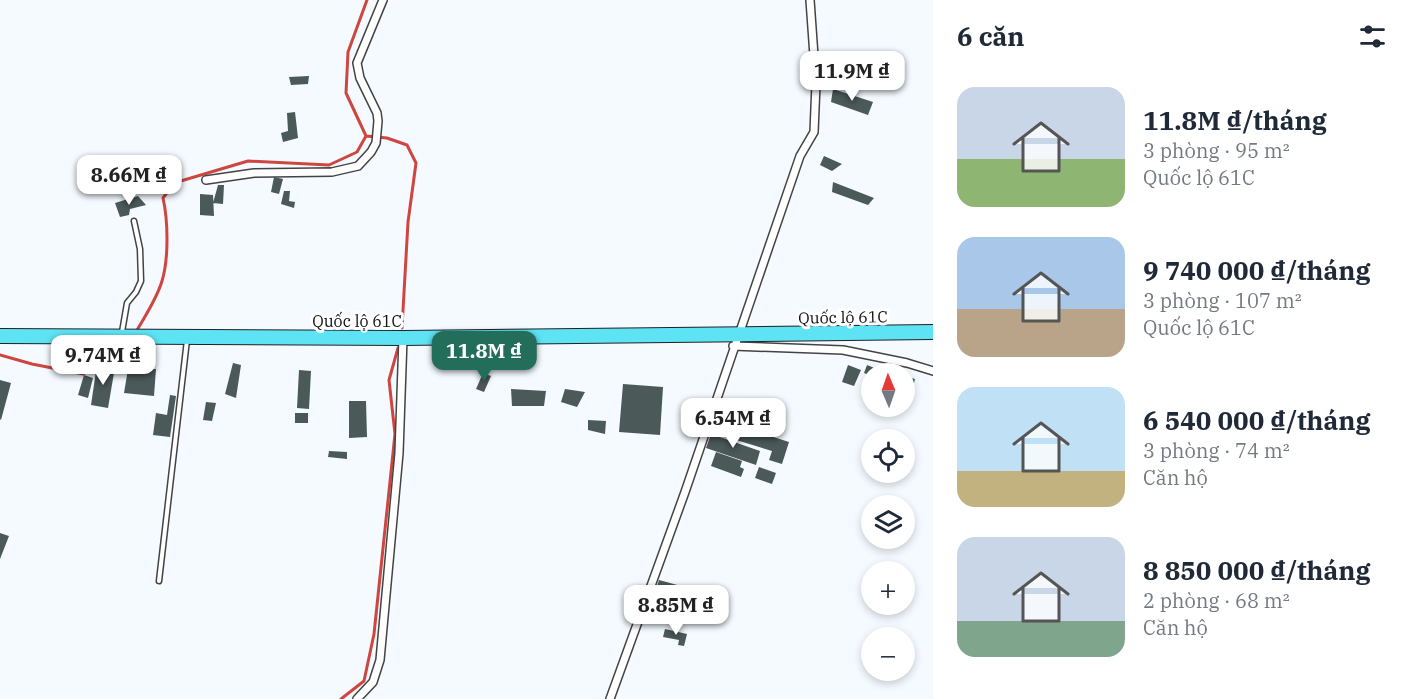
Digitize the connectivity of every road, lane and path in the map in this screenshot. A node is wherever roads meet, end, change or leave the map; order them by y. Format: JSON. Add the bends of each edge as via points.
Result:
{"nodes":[{"id":1,"x":382,"y":0,"type":"edge"},
{"id":2,"x":810,"y":0,"type":"edge"},
{"id":3,"x":206,"y":180,"type":"dead end"},
{"id":4,"x":135,"y":221,"type":"dead end"},
{"id":5,"x":932,"y":332,"type":"edge"},
{"id":6,"x":0,"y":336,"type":"edge"},
{"id":7,"x":122,"y":336,"type":"junction"},
{"id":8,"x":188,"y":337,"type":"junction"},
{"id":9,"x":404,"y":338,"type":"junction"},
{"id":10,"x":736,"y":340,"type":"junction"},
{"id":11,"x":933,"y":371,"type":"edge"},
{"id":12,"x":159,"y":580,"type":"dead end"},
{"id":13,"x":357,"y":699,"type":"edge"},
{"id":14,"x":610,"y":699,"type":"edge"}],
"edges":[{"from":1,"to":3,"type":"street","via":[[357,63],[378,121],[376,143],[358,166],[332,172],[254,173]]},
{"from":2,"to":10,"type":"street","via":[[816,84],[814,132],[800,156]]},
{"from":4,"to":7,"type":"lane","via":[[141,281],[124,310]]},
{"from":5,"to":10,"type":"highway","name":"Quốc lộ 61C"},
{"from":6,"to":7,"type":"highway","name":"Quốc lộ 61C"},
{"from":7,"to":8,"type":"highway","name":"Quốc lộ 61C"},
{"from":8,"to":9,"type":"highway","name":"Quốc lộ 61C"},
{"from":8,"to":12,"type":"lane"},
{"from":9,"to":10,"type":"highway","name":"Quốc lộ 61C"},
{"from":9,"to":13,"type":"street","via":[[399,453],[380,660],[373,682]]},
{"from":10,"to":11,"type":"street","via":[[843,350]]},
{"from":10,"to":14,"type":"street"}]}
